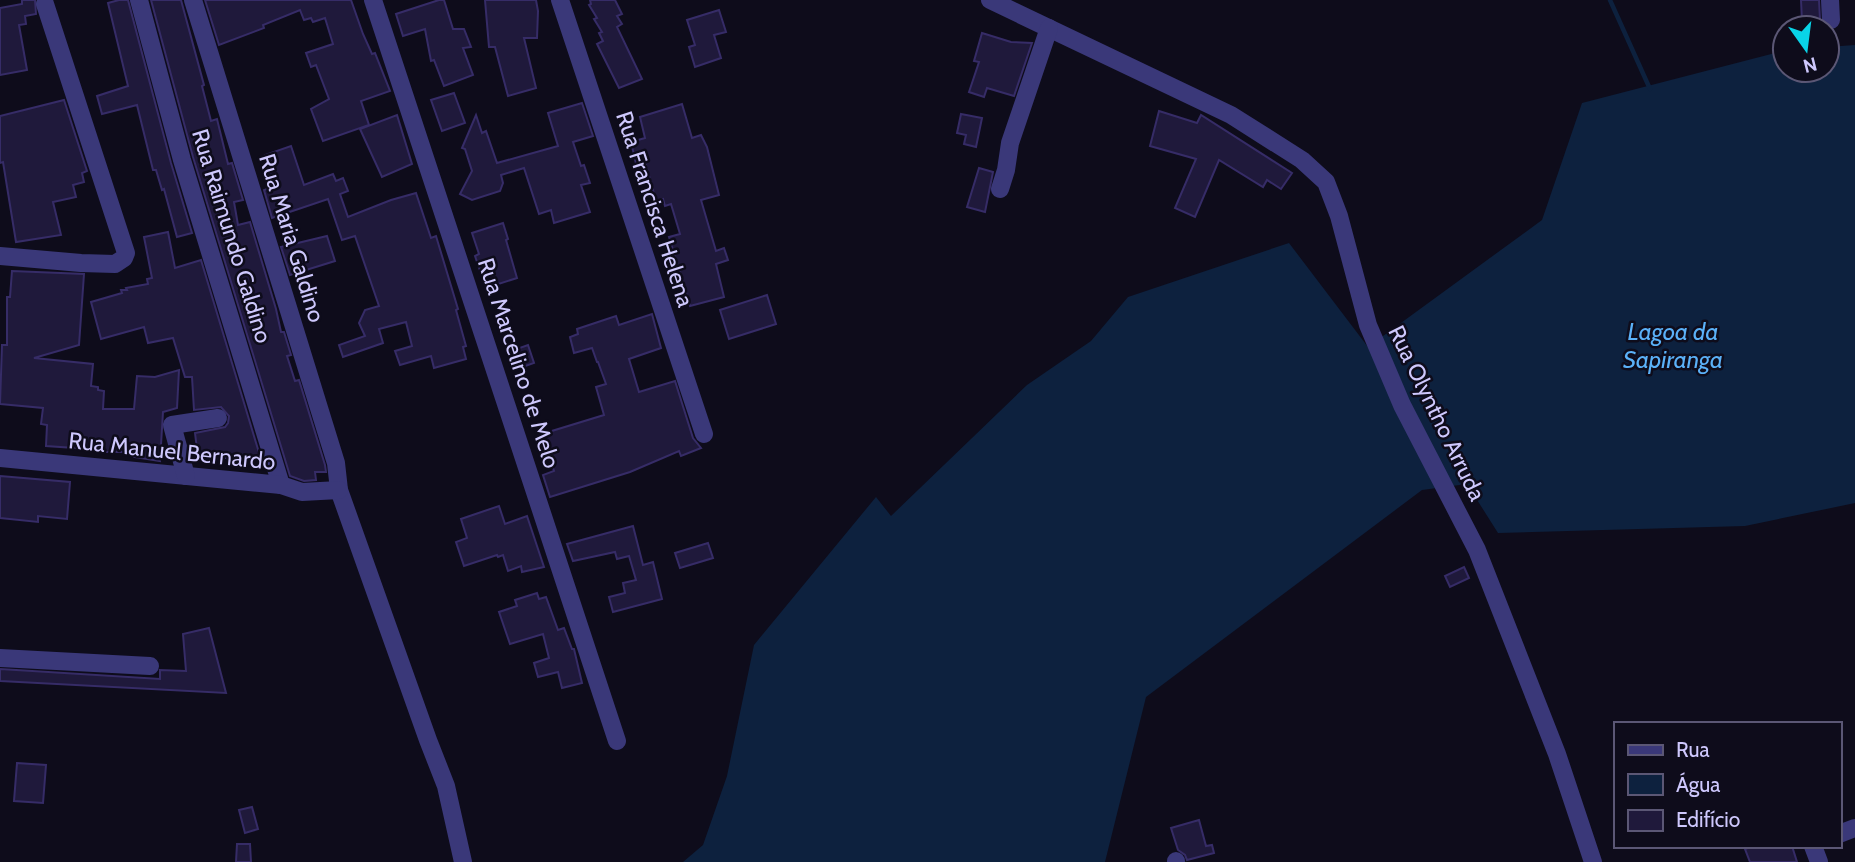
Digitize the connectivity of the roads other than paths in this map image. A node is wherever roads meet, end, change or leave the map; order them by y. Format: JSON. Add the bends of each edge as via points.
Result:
{"nodes":[{"id":1,"x":139,"y":0,"type":"edge"},
{"id":2,"x":193,"y":0,"type":"edge"},
{"id":3,"x":373,"y":0,"type":"edge"},
{"id":4,"x":560,"y":0,"type":"edge"},
{"id":5,"x":990,"y":0,"type":"edge"},
{"id":6,"x":45,"y":4,"type":"dead end"},
{"id":7,"x":1049,"y":28,"type":"junction"},
{"id":8,"x":1000,"y":189,"type":"dead end"},
{"id":9,"x":0,"y":256,"type":"edge"},
{"id":10,"x":218,"y":418,"type":"dead end"},
{"id":11,"x":704,"y":434,"type":"dead end"},
{"id":12,"x":0,"y":458,"type":"edge"},
{"id":13,"x":186,"y":476,"type":"junction"},
{"id":14,"x":281,"y":485,"type":"junction"},
{"id":15,"x":339,"y":490,"type":"junction"},
{"id":16,"x":0,"y":657,"type":"edge"},
{"id":17,"x":150,"y":666,"type":"dead end"},
{"id":18,"x":617,"y":741,"type":"dead end"},
{"id":19,"x":463,"y":862,"type":"edge"},
{"id":20,"x":1593,"y":862,"type":"edge"}],
"edges":[{"from":1,"to":14,"type":"street","name":"Rua Raimundo Galdino","via":[[182,160]]},
{"from":2,"to":15,"type":"street","name":"Rua Maria Galdino","via":[[336,463]]},
{"from":3,"to":18,"type":"street","name":"Rua Marcelino de Melo"},
{"from":4,"to":11,"type":"street","name":"Rua Francisca Helena"},
{"from":5,"to":7,"type":"street","name":"Rua Olyntho Arruda"},
{"from":6,"to":9,"type":"street","via":[[126,253],[115,264]]},
{"from":7,"to":8,"type":"street","via":[[1010,143]]},
{"from":7,"to":20,"type":"street","name":"Rua Olyntho Arruda","via":[[1231,115],[1289,150],[1326,182],[1368,325],[1402,405],[1477,550]]},
{"from":10,"to":13,"type":"street","via":[[172,425]]},
{"from":12,"to":13,"type":"street","name":"Rua Manuel Bernardo"},
{"from":13,"to":14,"type":"street","name":"Rua Manuel Bernardo"},
{"from":14,"to":15,"type":"street","name":"Rua Manuel Bernardo","via":[[302,492]]},
{"from":15,"to":19,"type":"street","name":"Rua Maria Galdino","via":[[443,777]]},
{"from":16,"to":17,"type":"street"}]}
